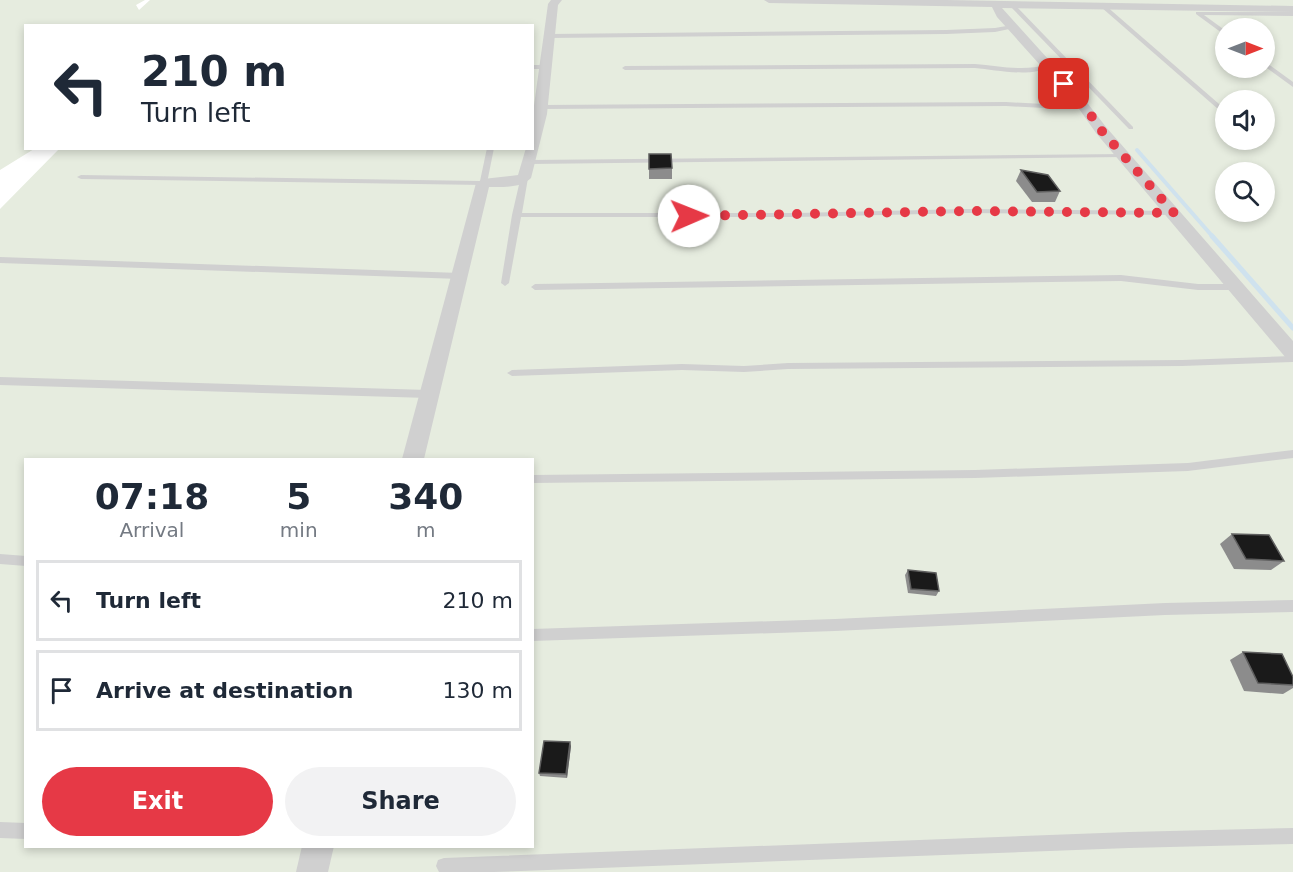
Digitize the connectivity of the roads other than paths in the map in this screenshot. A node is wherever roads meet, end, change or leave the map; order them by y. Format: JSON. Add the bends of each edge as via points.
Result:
{"nodes":[{"id":1,"x":558,"y":0,"type":"edge"},
{"id":2,"x":769,"y":0,"type":"edge"},
{"id":3,"x":784,"y":0,"type":"edge"},
{"id":4,"x":1048,"y":3,"type":"edge"},
{"id":5,"x":1170,"y":3,"type":"edge"},
{"id":6,"x":1005,"y":5,"type":"junction"},
{"id":7,"x":1103,"y":6,"type":"junction"},
{"id":8,"x":1293,"y":9,"type":"edge"},
{"id":9,"x":1281,"y":14,"type":"junction"},
{"id":10,"x":1293,"y":14,"type":"edge"},
{"id":11,"x":1293,"y":22,"type":"edge"},
{"id":12,"x":1215,"y":26,"type":"edge"},
{"id":13,"x":1012,"y":27,"type":"junction"},
{"id":14,"x":549,"y":36,"type":"junction"},
{"id":15,"x":1048,"y":66,"type":"junction"},
{"id":16,"x":539,"y":67,"type":"edge"},
{"id":17,"x":625,"y":68,"type":"dead end"},
{"id":18,"x":1275,"y":71,"type":"edge"},
{"id":19,"x":1293,"y":85,"type":"edge"},
{"id":20,"x":1081,"y":103,"type":"junction"},
{"id":21,"x":1215,"y":104,"type":"edge"},
{"id":22,"x":542,"y":107,"type":"junction"},
{"id":23,"x":1131,"y":128,"type":"dead end"},
{"id":24,"x":534,"y":144,"type":"edge"},
{"id":25,"x":491,"y":150,"type":"edge"},
{"id":26,"x":533,"y":150,"type":"edge"},
{"id":27,"x":1123,"y":155,"type":"junction"},
{"id":28,"x":530,"y":162,"type":"junction"},
{"id":29,"x":81,"y":177,"type":"dead end"},
{"id":30,"x":524,"y":178,"type":"junction"},
{"id":31,"x":483,"y":183,"type":"junction"},
{"id":32,"x":1174,"y":213,"type":"junction"},
{"id":33,"x":516,"y":215,"type":"junction"},
{"id":34,"x":0,"y":260,"type":"edge"},
{"id":35,"x":460,"y":276,"type":"junction"},
{"id":36,"x":506,"y":283,"type":"dead end"},
{"id":37,"x":535,"y":287,"type":"dead end"},
{"id":38,"x":1238,"y":287,"type":"junction"},
{"id":39,"x":1293,"y":353,"type":"edge"},
{"id":40,"x":1293,"y":359,"type":"edge"},
{"id":41,"x":512,"y":373,"type":"dead end"},
{"id":42,"x":0,"y":381,"type":"edge"},
{"id":43,"x":428,"y":394,"type":"junction"},
{"id":44,"x":1293,"y":454,"type":"edge"},
{"id":45,"x":413,"y":458,"type":"edge"},
{"id":46,"x":534,"y":478,"type":"edge"},
{"id":47,"x":0,"y":559,"type":"edge"},
{"id":48,"x":24,"y":561,"type":"edge"},
{"id":49,"x":1293,"y":606,"type":"edge"},
{"id":50,"x":534,"y":635,"type":"edge"},
{"id":51,"x":0,"y":830,"type":"edge"},
{"id":52,"x":24,"y":831,"type":"edge"},
{"id":53,"x":1293,"y":836,"type":"edge"},
{"id":54,"x":318,"y":848,"type":"edge"},
{"id":55,"x":444,"y":866,"type":"dead end"},
{"id":56,"x":312,"y":872,"type":"edge"}],
"edges":[{"from":1,"to":14,"type":"street","via":[[553,4]]},
{"from":2,"to":3,"type":"street"},
{"from":3,"to":6,"type":"street"},
{"from":4,"to":6,"type":"street"},
{"from":4,"to":7,"type":"street"},
{"from":5,"to":7,"type":"street"},
{"from":5,"to":8,"type":"street"},
{"from":6,"to":13,"type":"street","via":[[998,8]]},
{"from":6,"to":23,"type":"lane"},
{"from":7,"to":21,"type":"lane"},
{"from":9,"to":10,"type":"lane"},
{"from":9,"to":11,"type":"lane"},
{"from":9,"to":12,"type":"lane","via":[[1198,13]]},
{"from":13,"to":14,"type":"lane","via":[[946,32]]},
{"from":13,"to":15,"type":"street"},
{"from":14,"to":16,"type":"street"},
{"from":15,"to":17,"type":"lane","via":[[1033,70],[975,66]]},
{"from":15,"to":20,"type":"street"},
{"from":16,"to":22,"type":"street"},
{"from":18,"to":19,"type":"lane"},
{"from":20,"to":22,"type":"lane","via":[[1062,107]]},
{"from":20,"to":27,"type":"street"},
{"from":22,"to":24,"type":"street"},
{"from":25,"to":31,"type":"lane"},
{"from":26,"to":28,"type":"street"},
{"from":27,"to":28,"type":"lane"},
{"from":27,"to":32,"type":"street"},
{"from":28,"to":30,"type":"street"},
{"from":29,"to":31,"type":"lane"},
{"from":30,"to":31,"type":"street"},
{"from":30,"to":33,"type":"lane"},
{"from":31,"to":35,"type":"street"},
{"from":32,"to":33,"type":"lane"},
{"from":32,"to":38,"type":"street"},
{"from":33,"to":36,"type":"lane"},
{"from":34,"to":35,"type":"lane"},
{"from":35,"to":43,"type":"street"},
{"from":37,"to":38,"type":"lane","via":[[1121,278],[1198,287]]},
{"from":38,"to":39,"type":"street"},
{"from":40,"to":41,"type":"lane"},
{"from":42,"to":43,"type":"lane"},
{"from":43,"to":45,"type":"street"},
{"from":44,"to":46,"type":"lane","via":[[1188,467]]},
{"from":47,"to":48,"type":"lane"},
{"from":49,"to":50,"type":"lane"},
{"from":51,"to":52,"type":"lane"},
{"from":53,"to":55,"type":"lane"},
{"from":54,"to":56,"type":"street"}]}
